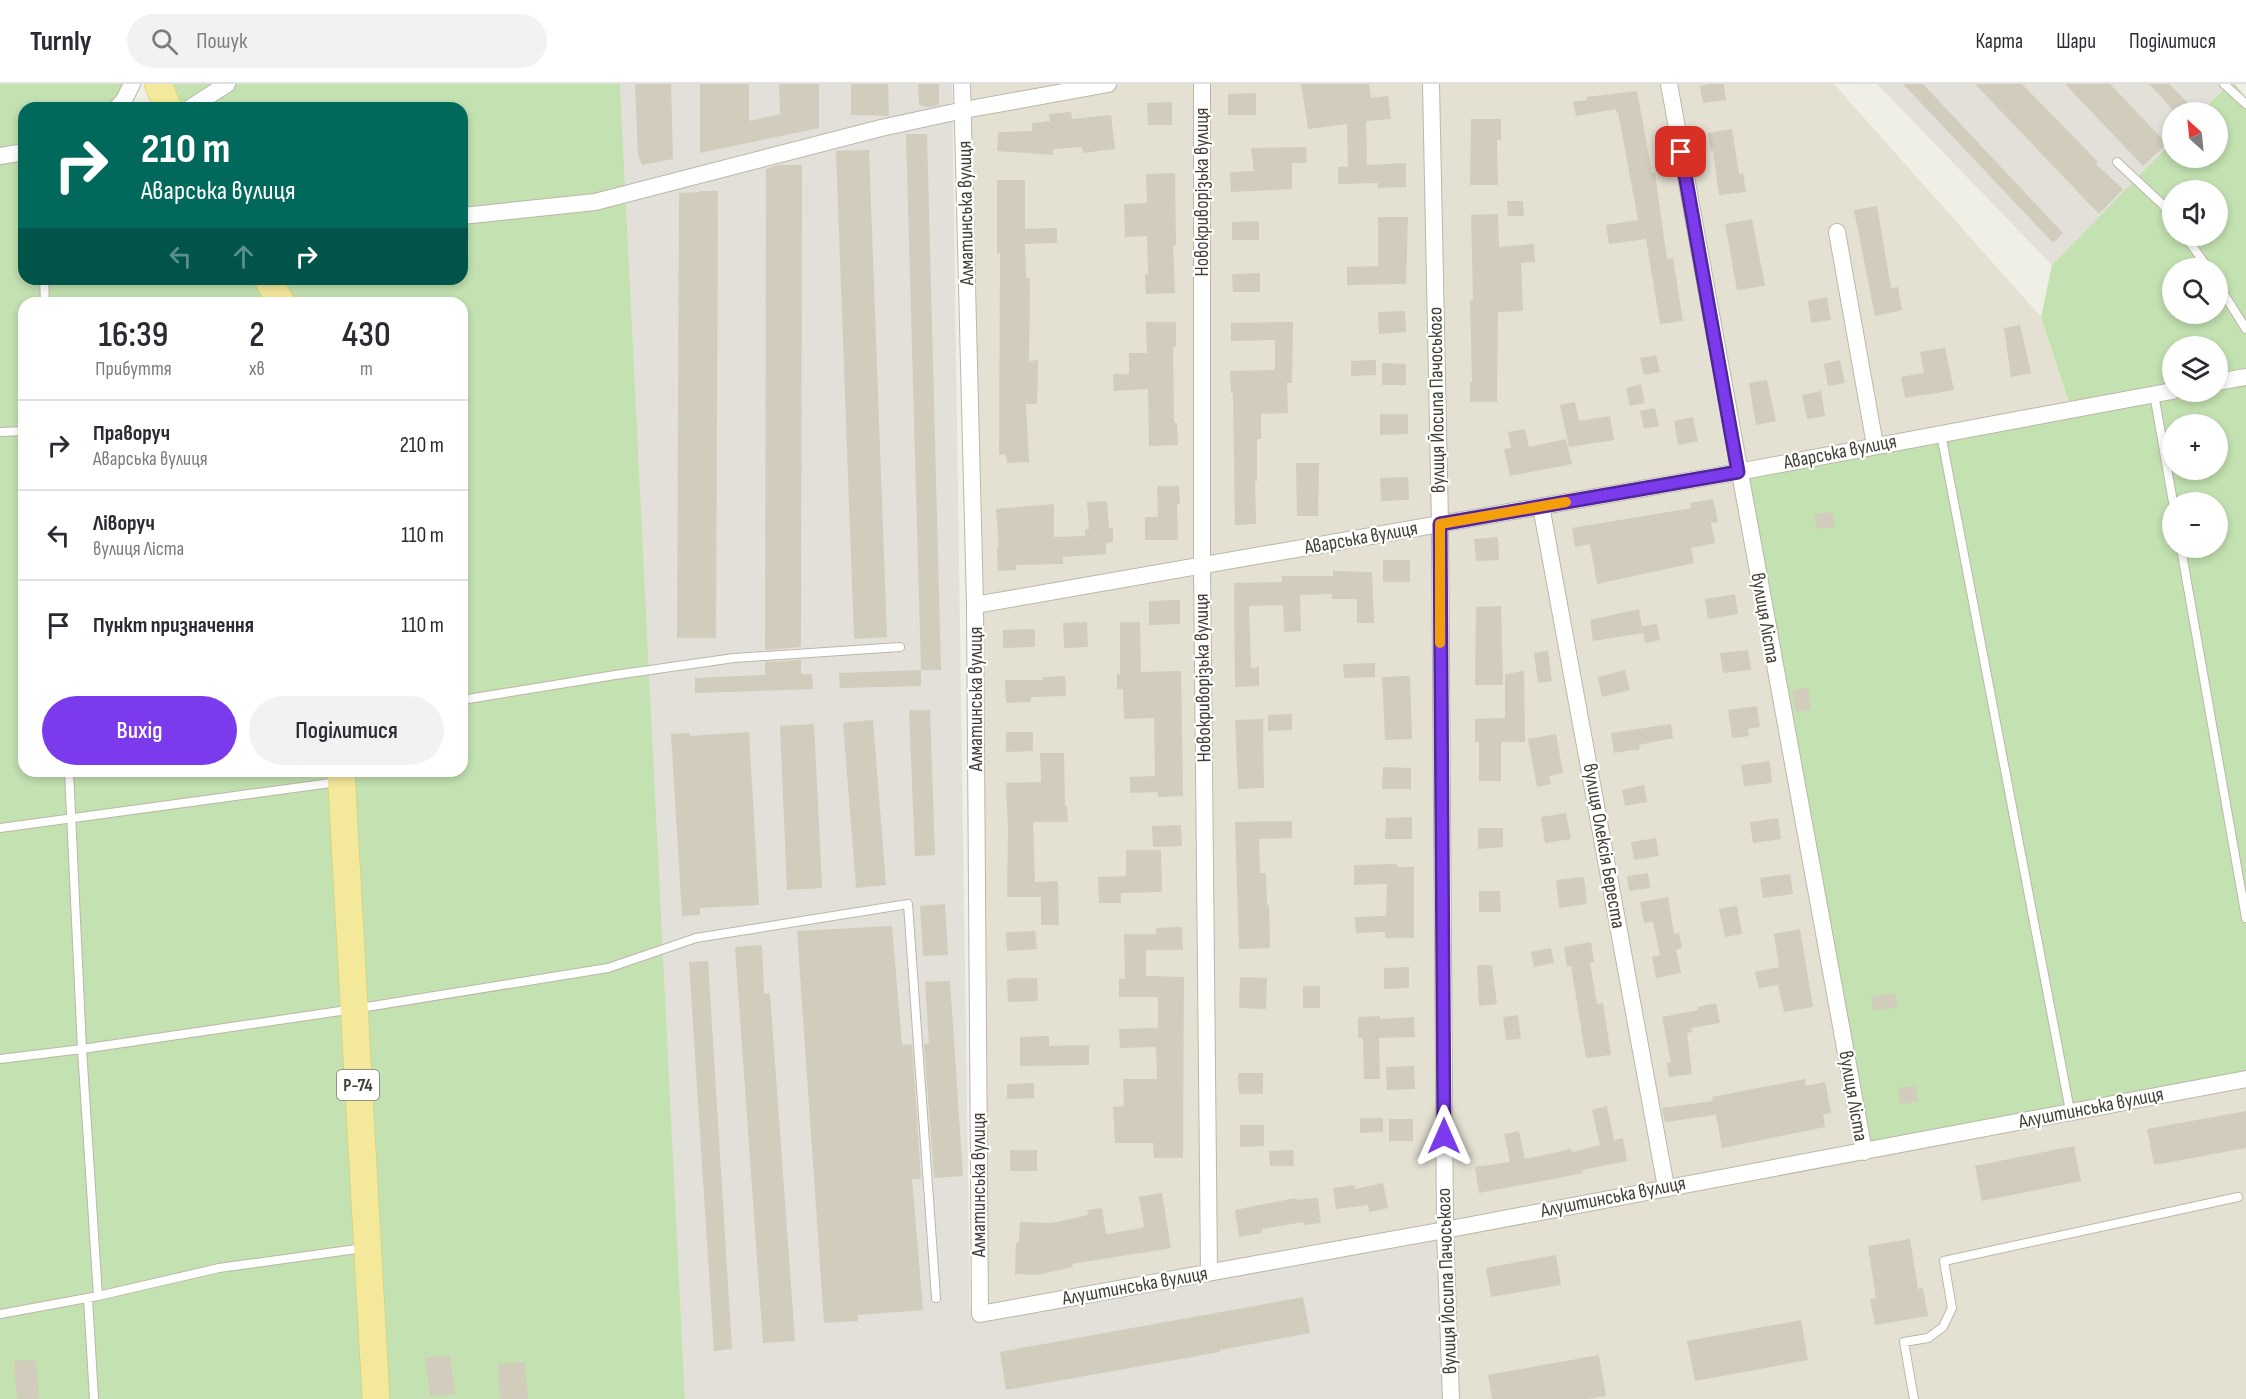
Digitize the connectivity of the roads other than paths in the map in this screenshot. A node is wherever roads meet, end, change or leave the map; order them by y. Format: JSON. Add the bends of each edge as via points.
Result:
{"nodes":[{"id":1,"x":132,"y":84,"type":"edge"},
{"id":2,"x":158,"y":84,"type":"edge"},
{"id":3,"x":227,"y":84,"type":"edge"},
{"id":4,"x":962,"y":84,"type":"edge"},
{"id":5,"x":1108,"y":84,"type":"edge"},
{"id":6,"x":1202,"y":84,"type":"edge"},
{"id":7,"x":1431,"y":84,"type":"edge"},
{"id":8,"x":1669,"y":84,"type":"edge"},
{"id":9,"x":2224,"y":84,"type":"edge"},
{"id":10,"x":122,"y":102,"type":"edge"},
{"id":11,"x":166,"y":102,"type":"edge"},
{"id":12,"x":199,"y":102,"type":"edge"},
{"id":13,"x":2246,"y":104,"type":"edge"},
{"id":14,"x":964,"y":110,"type":"junction"},
{"id":15,"x":18,"y":153,"type":"edge"},
{"id":16,"x":0,"y":156,"type":"edge"},
{"id":17,"x":2117,"y":162,"type":"dead end"},
{"id":18,"x":2162,"y":204,"type":"edge"},
{"id":19,"x":468,"y":215,"type":"edge"},
{"id":20,"x":1837,"y":232,"type":"dead end"},
{"id":21,"x":2228,"y":300,"type":"edge"},
{"id":22,"x":2246,"y":329,"type":"edge"},
{"id":23,"x":2246,"y":377,"type":"edge"},
{"id":24,"x":2228,"y":380,"type":"edge"},
{"id":25,"x":2162,"y":393,"type":"edge"},
{"id":26,"x":2154,"y":394,"type":"junction"},
{"id":27,"x":18,"y":431,"type":"edge"},
{"id":28,"x":0,"y":432,"type":"edge"},
{"id":29,"x":1941,"y":432,"type":"junction"},
{"id":30,"x":1875,"y":445,"type":"junction"},
{"id":31,"x":1738,"y":472,"type":"junction"},
{"id":32,"x":2171,"y":492,"type":"edge"},
{"id":33,"x":1541,"y":506,"type":"junction"},
{"id":34,"x":1440,"y":524,"type":"junction"},
{"id":35,"x":2183,"y":558,"type":"edge"},
{"id":36,"x":1202,"y":566,"type":"junction"},
{"id":37,"x":975,"y":605,"type":"junction"},
{"id":38,"x":900,"y":647,"type":"dead end"},
{"id":39,"x":468,"y":699,"type":"edge"},
{"id":40,"x":69,"y":777,"type":"edge"},
{"id":41,"x":335,"y":777,"type":"edge"},
{"id":42,"x":341,"y":777,"type":"edge"},
{"id":43,"x":72,"y":818,"type":"junction"},
{"id":44,"x":0,"y":828,"type":"edge"},
{"id":45,"x":2246,"y":918,"type":"edge"},
{"id":46,"x":354,"y":1009,"type":"junction"},
{"id":47,"x":82,"y":1049,"type":"junction"},
{"id":48,"x":0,"y":1059,"type":"edge"},
{"id":49,"x":2246,"y":1079,"type":"edge"},
{"id":50,"x":2070,"y":1111,"type":"junction"},
{"id":51,"x":1863,"y":1152,"type":"junction"},
{"id":52,"x":1666,"y":1186,"type":"junction"},
{"id":53,"x":2238,"y":1197,"type":"dead end"},
{"id":54,"x":1445,"y":1230,"type":"junction"},
{"id":55,"x":367,"y":1247,"type":"junction"},
{"id":56,"x":1209,"y":1272,"type":"junction"},
{"id":57,"x":99,"y":1296,"type":"junction"},
{"id":58,"x":88,"y":1298,"type":"junction"},
{"id":59,"x":936,"y":1298,"type":"dead end"},
{"id":60,"x":0,"y":1314,"type":"edge"},
{"id":61,"x":980,"y":1314,"type":"joint"},
{"id":62,"x":94,"y":1399,"type":"edge"},
{"id":63,"x":376,"y":1399,"type":"edge"},
{"id":64,"x":1451,"y":1399,"type":"edge"},
{"id":65,"x":1914,"y":1399,"type":"edge"}],
"edges":[{"from":1,"to":10,"type":"street"},
{"from":2,"to":11,"type":"main road"},
{"from":3,"to":12,"type":"street"},
{"from":4,"to":14,"type":"street","name":"Алматинська вулиця"},
{"from":5,"to":14,"type":"street"},
{"from":6,"to":36,"type":"street","name":"Новокриворізька вулиця"},
{"from":7,"to":34,"type":"street","name":"вулиця Йосипа Пачоського"},
{"from":8,"to":31,"type":"street","name":"вулиця Ліста"},
{"from":9,"to":13,"type":"lane"},
{"from":14,"to":19,"type":"street","via":[[819,142],[595,202]]},
{"from":14,"to":37,"type":"street","name":"Алматинська вулиця"},
{"from":15,"to":16,"type":"street"},
{"from":17,"to":18,"type":"lane"},
{"from":20,"to":30,"type":"street"},
{"from":21,"to":22,"type":"lane"},
{"from":23,"to":24,"type":"street"},
{"from":25,"to":26,"type":"street","name":"Аварська вулиця"},
{"from":26,"to":29,"type":"street","name":"Аварська вулиця"},
{"from":26,"to":32,"type":"lane"},
{"from":27,"to":28,"type":"lane"},
{"from":29,"to":30,"type":"street","name":"Аварська вулиця"},
{"from":29,"to":50,"type":"lane"},
{"from":30,"to":31,"type":"street","name":"Аварська вулиця"},
{"from":31,"to":33,"type":"street","name":"Аварська вулиця"},
{"from":31,"to":51,"type":"street","name":"вулиця Ліста"},
{"from":33,"to":34,"type":"street","name":"Аварська вулиця"},
{"from":33,"to":52,"type":"street","name":"вулиця Олексія Береста"},
{"from":34,"to":36,"type":"street","name":"Аварська вулиця"},
{"from":34,"to":54,"type":"street","name":"вулиця Йосипа Пачоського"},
{"from":35,"to":45,"type":"lane"},
{"from":36,"to":37,"type":"street","name":"Аварська вулиця"},
{"from":36,"to":56,"type":"street","name":"Новокриворізька вулиця"},
{"from":37,"to":61,"type":"street","name":"Алматинська вулиця"},
{"from":38,"to":39,"type":"lane","via":[[734,658]]},
{"from":40,"to":43,"type":"lane"},
{"from":41,"to":43,"type":"lane"},
{"from":42,"to":46,"type":"main road","number":"Р-74"},
{"from":43,"to":44,"type":"lane"},
{"from":43,"to":47,"type":"lane"},
{"from":46,"to":47,"type":"lane"},
{"from":46,"to":55,"type":"main road","number":"Р-74"},
{"from":46,"to":59,"type":"lane","via":[[608,968],[696,938],[908,904]]},
{"from":47,"to":48,"type":"lane"},
{"from":47,"to":57,"type":"lane"},
{"from":49,"to":50,"type":"street","name":"Алуштинська вулиця"},
{"from":50,"to":51,"type":"street","name":"Алуштинська вулиця"},
{"from":51,"to":52,"type":"street","name":"Алуштинська вулиця"},
{"from":52,"to":54,"type":"street","name":"Алуштинська вулиця"},
{"from":53,"to":65,"type":"lane","via":[[1944,1261],[1952,1308],[1943,1327],[1928,1338],[1904,1342]]},
{"from":54,"to":56,"type":"street","name":"Алуштинська вулиця"},
{"from":54,"to":64,"type":"street","name":"вулиця Йосипа Пачоського"},
{"from":55,"to":57,"type":"lane","via":[[219,1268]]},
{"from":55,"to":63,"type":"main road","number":"Р-74"},
{"from":56,"to":61,"type":"street","name":"Алуштинська вулиця"},
{"from":57,"to":58,"type":"lane"},
{"from":58,"to":60,"type":"lane"},
{"from":58,"to":62,"type":"lane"}]}
